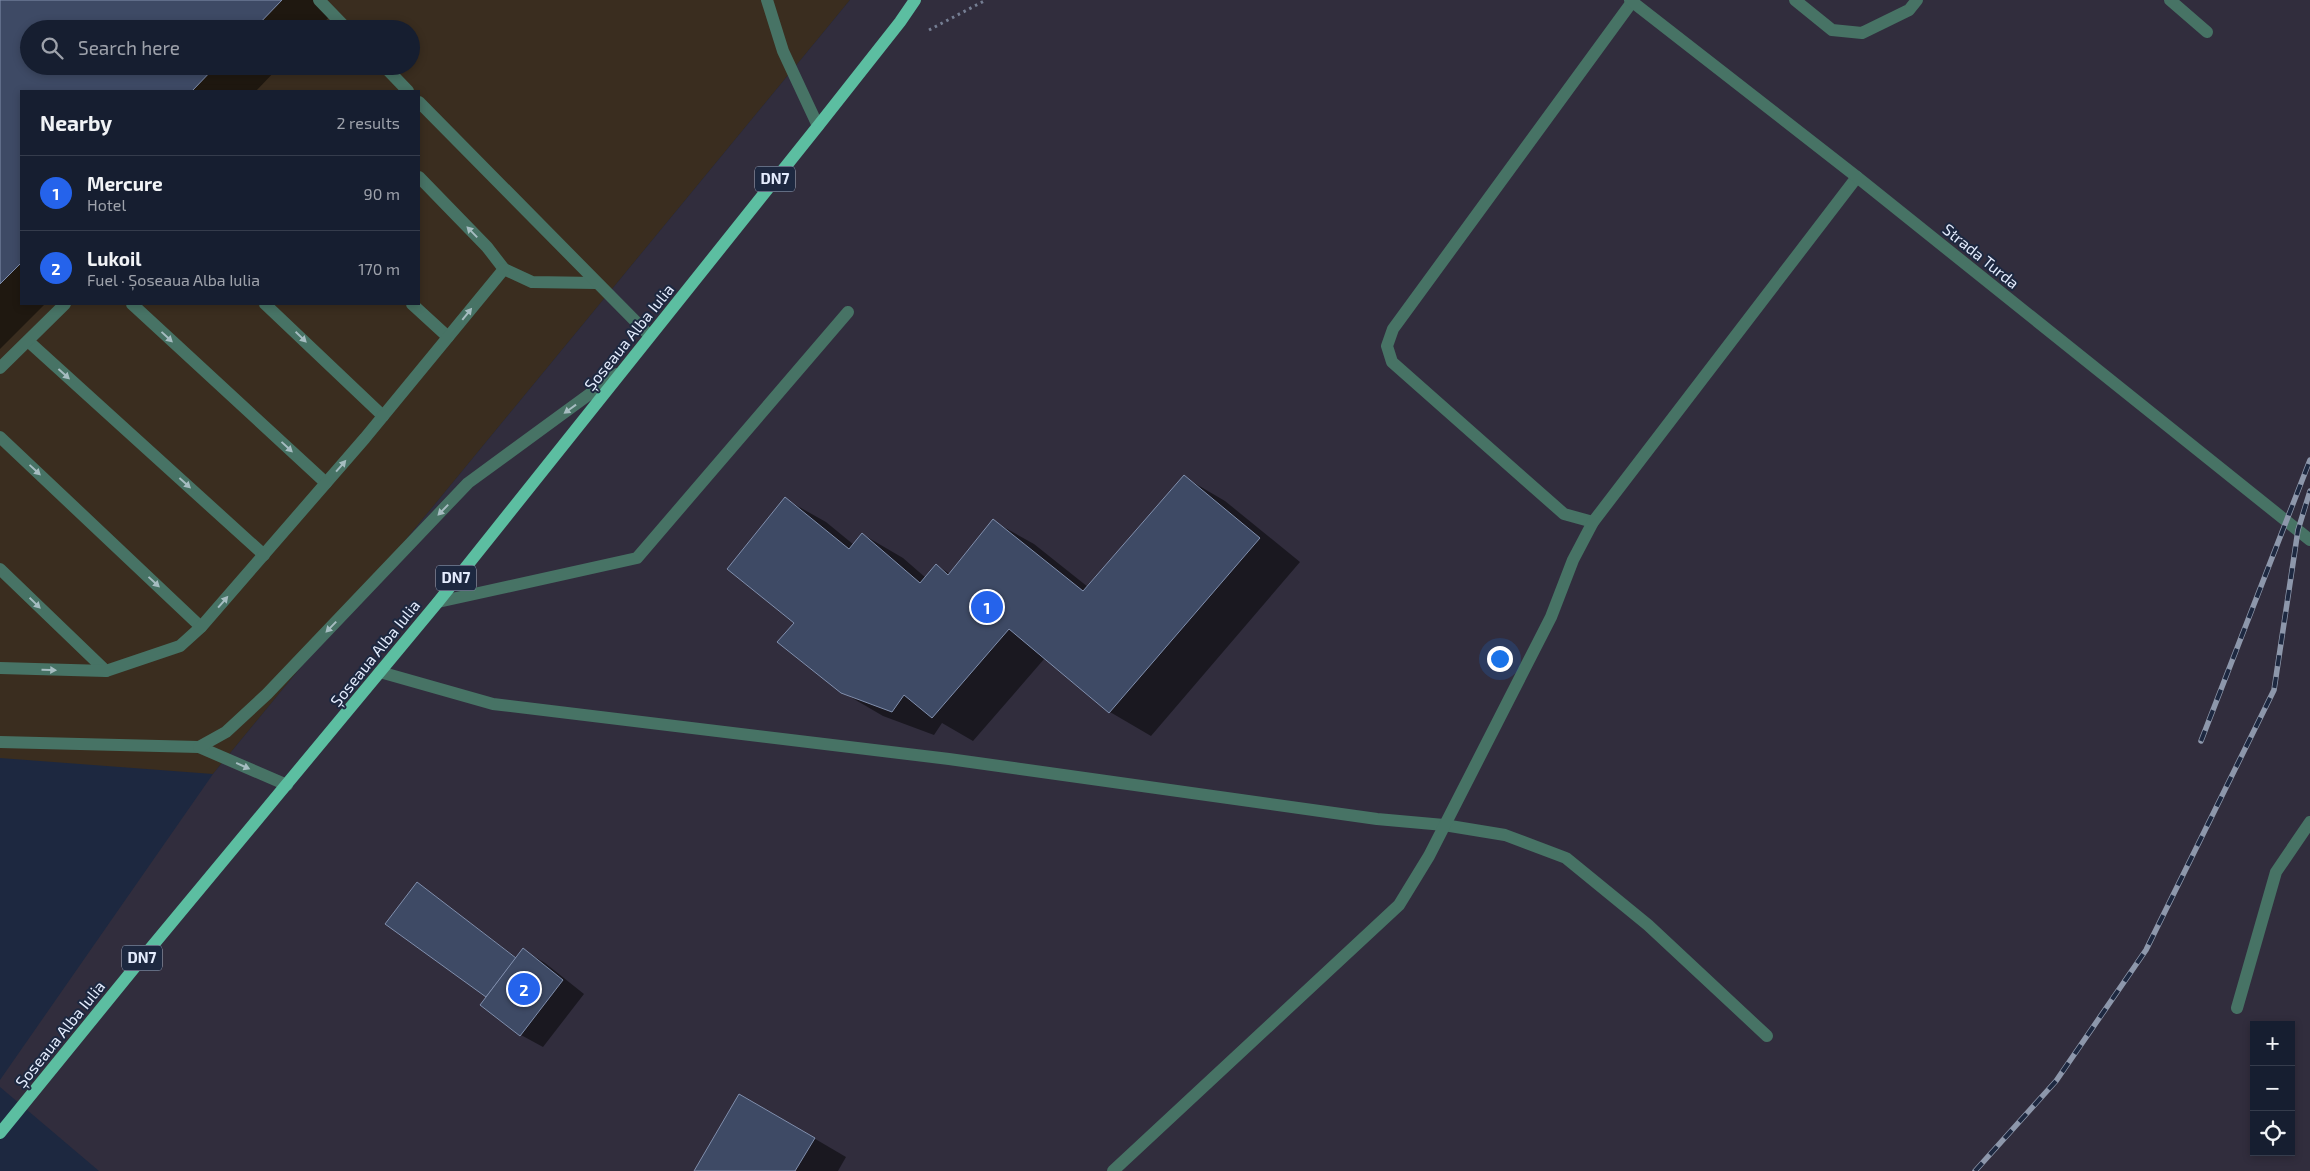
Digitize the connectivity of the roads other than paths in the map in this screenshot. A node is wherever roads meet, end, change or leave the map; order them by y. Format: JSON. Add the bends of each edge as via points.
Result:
{"nodes":[{"id":1,"x":319,"y":0,"type":"edge"},
{"id":2,"x":767,"y":0,"type":"edge"},
{"id":3,"x":915,"y":0,"type":"edge"},
{"id":4,"x":922,"y":0,"type":"edge"},
{"id":5,"x":1795,"y":0,"type":"edge"},
{"id":6,"x":1917,"y":0,"type":"edge"},
{"id":7,"x":2170,"y":0,"type":"edge"},
{"id":8,"x":1631,"y":1,"type":"edge"},
{"id":9,"x":338,"y":20,"type":"edge"},
{"id":10,"x":900,"y":22,"type":"junction"},
{"id":11,"x":2207,"y":32,"type":"dead end"},
{"id":12,"x":393,"y":75,"type":"edge"},
{"id":13,"x":407,"y":90,"type":"edge"},
{"id":14,"x":420,"y":103,"type":"edge"},
{"id":15,"x":818,"y":126,"type":"junction"},
{"id":16,"x":1857,"y":177,"type":"junction"},
{"id":17,"x":420,"y":178,"type":"edge"},
{"id":18,"x":504,"y":269,"type":"junction"},
{"id":19,"x":596,"y":283,"type":"junction"},
{"id":20,"x":64,"y":305,"type":"edge"},
{"id":21,"x":133,"y":305,"type":"edge"},
{"id":22,"x":267,"y":305,"type":"edge"},
{"id":23,"x":413,"y":305,"type":"edge"},
{"id":24,"x":848,"y":312,"type":"dead end"},
{"id":25,"x":650,"y":336,"type":"junction"},
{"id":26,"x":448,"y":338,"type":"junction"},
{"id":27,"x":28,"y":341,"type":"junction"},
{"id":28,"x":0,"y":368,"type":"edge"},
{"id":29,"x":623,"y":370,"type":"junction"},
{"id":30,"x":383,"y":416,"type":"junction"},
{"id":31,"x":0,"y":437,"type":"edge"},
{"id":32,"x":326,"y":483,"type":"junction"},
{"id":33,"x":1593,"y":522,"type":"junction"},
{"id":34,"x":2310,"y":540,"type":"edge"},
{"id":35,"x":264,"y":555,"type":"junction"},
{"id":36,"x":0,"y":569,"type":"edge"},
{"id":37,"x":438,"y":602,"type":"junction"},
{"id":38,"x":202,"y":627,"type":"junction"},
{"id":39,"x":0,"y":668,"type":"edge"},
{"id":40,"x":106,"y":672,"type":"junction"},
{"id":41,"x":380,"y":672,"type":"junction"},
{"id":42,"x":0,"y":742,"type":"edge"},
{"id":43,"x":199,"y":747,"type":"junction"},
{"id":44,"x":287,"y":785,"type":"junction"},
{"id":45,"x":2310,"y":822,"type":"edge"},
{"id":46,"x":1444,"y":825,"type":"junction"},
{"id":47,"x":2237,"y":1008,"type":"dead end"},
{"id":48,"x":1767,"y":1036,"type":"dead end"},
{"id":49,"x":0,"y":1133,"type":"edge"},
{"id":50,"x":1113,"y":1171,"type":"edge"}],
"edges":[{"from":1,"to":9,"type":"street"},
{"from":2,"to":15,"type":"street","via":[[784,51]]},
{"from":3,"to":10,"type":"main road","name":"Șoseaua Alba Iulia","number":"DN7"},
{"from":4,"to":10,"type":"main road","name":"Șoseaua Alba Iulia","number":"DN7"},
{"from":5,"to":6,"type":"street","via":[[1832,30],[1862,33],[1909,10]]},
{"from":7,"to":11,"type":"street"},
{"from":8,"to":16,"type":"street","name":"Strada Turda"},
{"from":8,"to":33,"type":"street","via":[[1393,329],[1387,346],[1392,362],[1564,514]]},
{"from":10,"to":15,"type":"main road","name":"Șoseaua Alba Iulia","number":"DN7"},
{"from":12,"to":13,"type":"street"},
{"from":14,"to":19,"type":"street"},
{"from":15,"to":25,"type":"main road","name":"Șoseaua Alba Iulia","number":"DN7"},
{"from":16,"to":33,"type":"street"},
{"from":16,"to":34,"type":"street","name":"Strada Turda"},
{"from":18,"to":17,"type":"street","one_way":true},
{"from":18,"to":19,"type":"street","via":[[532,282]]},
{"from":26,"to":18,"type":"street","one_way":true},
{"from":19,"to":25,"type":"street"},
{"from":20,"to":27,"type":"street"},
{"from":21,"to":32,"type":"street","one_way":true},
{"from":22,"to":30,"type":"street","one_way":true},
{"from":23,"to":26,"type":"street"},
{"from":24,"to":37,"type":"street","via":[[636,558]]},
{"from":25,"to":29,"type":"main road","name":"Șoseaua Alba Iulia","number":"DN7"},
{"from":26,"to":30,"type":"street"},
{"from":27,"to":28,"type":"street"},
{"from":27,"to":35,"type":"street","one_way":true},
{"from":29,"to":37,"type":"main road","name":"Șoseaua Alba Iulia","number":"DN7"},
{"from":29,"to":43,"type":"street","one_way":true,"via":[[468,483],[267,694],[226,732]]},
{"from":32,"to":30,"type":"street","one_way":true},
{"from":31,"to":38,"type":"street","one_way":true},
{"from":32,"to":35,"type":"street"},
{"from":33,"to":46,"type":"street","via":[[1572,560],[1551,617]]},
{"from":38,"to":35,"type":"street","one_way":true},
{"from":36,"to":40,"type":"street","one_way":true},
{"from":37,"to":41,"type":"main road","name":"Șoseaua Alba Iulia","number":"DN7"},
{"from":38,"to":40,"type":"street","via":[[180,646]]},
{"from":39,"to":40,"type":"street","one_way":true},
{"from":41,"to":44,"type":"main road","name":"Șoseaua Alba Iulia","number":"DN7"},
{"from":41,"to":46,"type":"street","via":[[493,704],[949,759],[1377,819]]},
{"from":42,"to":43,"type":"street"},
{"from":43,"to":44,"type":"street","one_way":true},
{"from":44,"to":49,"type":"main road","name":"Șoseaua Alba Iulia","number":"DN7"},
{"from":45,"to":47,"type":"street","via":[[2276,872]]},
{"from":46,"to":48,"type":"street","via":[[1504,835],[1566,858],[1648,925]]},
{"from":46,"to":50,"type":"street","via":[[1399,905]]}]}
